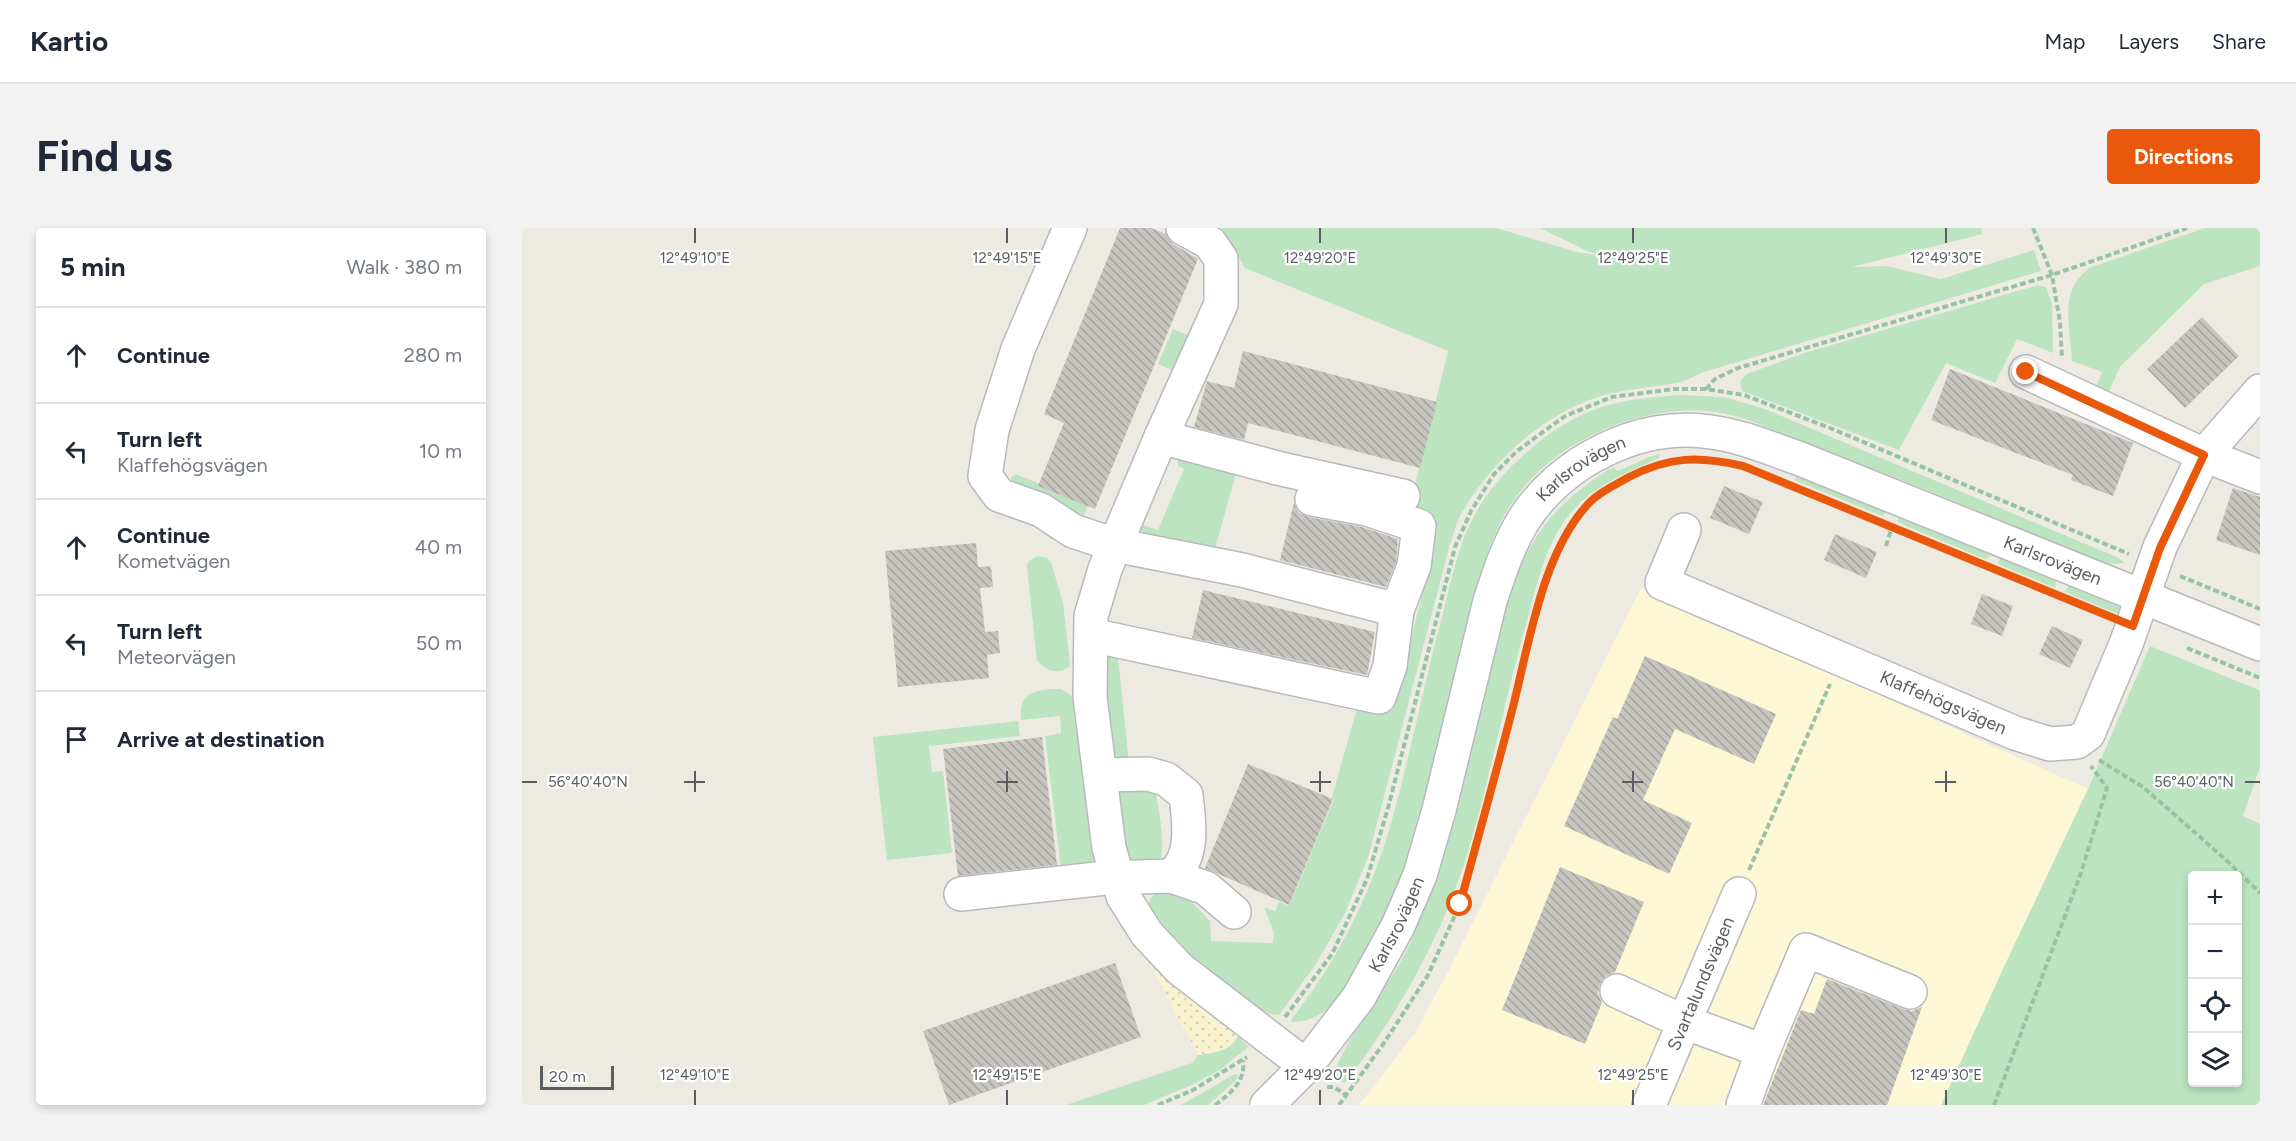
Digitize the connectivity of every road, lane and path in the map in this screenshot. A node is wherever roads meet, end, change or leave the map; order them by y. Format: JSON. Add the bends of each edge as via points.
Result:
{"nodes":[{"id":1,"x":1070,"y":228,"type":"edge"},
{"id":2,"x":1183,"y":228,"type":"edge"},
{"id":3,"x":2033,"y":228,"type":"edge"},
{"id":4,"x":2187,"y":228,"type":"edge"},
{"id":5,"x":2052,"y":275,"type":"junction"},
{"id":6,"x":2039,"y":377,"type":"joint"},
{"id":7,"x":1706,"y":389,"type":"junction"},
{"id":8,"x":2260,"y":391,"type":"edge"},
{"id":9,"x":1161,"y":437,"type":"junction"},
{"id":10,"x":2204,"y":455,"type":"junction"},
{"id":11,"x":1673,"y":461,"type":"dead end"},
{"id":12,"x":2260,"y":477,"type":"edge"},
{"id":13,"x":1403,"y":496,"type":"dead end"},
{"id":14,"x":1312,"y":499,"type":"dead end"},
{"id":15,"x":1882,"y":523,"type":"dead end"},
{"id":16,"x":1892,"y":527,"type":"dead end"},
{"id":17,"x":1684,"y":530,"type":"dead end"},
{"id":18,"x":1115,"y":545,"type":"junction"},
{"id":19,"x":2154,"y":565,"type":"junction"},
{"id":20,"x":2143,"y":596,"type":"junction"},
{"id":21,"x":2260,"y":609,"type":"edge"},
{"id":22,"x":1397,"y":610,"type":"junction"},
{"id":23,"x":1091,"y":635,"type":"junction"},
{"id":24,"x":2260,"y":644,"type":"edge"},
{"id":25,"x":2186,"y":648,"type":"dead end"},
{"id":26,"x":1841,"y":659,"type":"junction"},
{"id":27,"x":2260,"y":678,"type":"edge"},
{"id":28,"x":2077,"y":742,"type":"junction"},
{"id":29,"x":1100,"y":775,"type":"junction"},
{"id":30,"x":1171,"y":876,"type":"junction"},
{"id":31,"x":1118,"y":878,"type":"junction"},
{"id":32,"x":2260,"y":893,"type":"edge"},
{"id":33,"x":961,"y":894,"type":"dead end"},
{"id":34,"x":1739,"y":894,"type":"joint"},
{"id":35,"x":1234,"y":912,"type":"dead end"},
{"id":36,"x":1617,"y":991,"type":"dead end"},
{"id":37,"x":1910,"y":993,"type":"dead end"},
{"id":38,"x":1684,"y":1022,"type":"junction"},
{"id":39,"x":1268,"y":1035,"type":"junction"},
{"id":40,"x":1763,"y":1051,"type":"junction"},
{"id":41,"x":1244,"y":1060,"type":"junction"},
{"id":42,"x":1314,"y":1078,"type":"junction"},
{"id":43,"x":1346,"y":1095,"type":"junction"},
{"id":44,"x":1158,"y":1105,"type":"edge"},
{"id":45,"x":1215,"y":1105,"type":"edge"},
{"id":46,"x":1267,"y":1105,"type":"edge"},
{"id":47,"x":1339,"y":1105,"type":"edge"},
{"id":48,"x":1649,"y":1105,"type":"edge"},
{"id":49,"x":1743,"y":1105,"type":"edge"},
{"id":50,"x":1994,"y":1105,"type":"edge"}],
"edges":[{"from":1,"to":18,"type":"street","via":[[1018,349],[992,430],[985,476],[999,495],[1041,510],[1073,531]]},
{"from":2,"to":9,"type":"street","via":[[1210,243],[1221,259],[1221,304]]},
{"from":3,"to":5,"type":"path"},
{"from":4,"to":5,"type":"path"},
{"from":5,"to":6,"type":"path","via":[[2062,358]]},
{"from":5,"to":7,"type":"path","via":[[1738,368],[1715,378]]},
{"from":6,"to":10,"type":"street"},
{"from":7,"to":19,"type":"path","via":[[1744,395],[1830,428]]},
{"from":7,"to":39,"type":"path","via":[[1612,397],[1565,416],[1517,451],[1494,474],[1455,547],[1367,879],[1332,954]]},
{"from":8,"to":10,"type":"street"},
{"from":9,"to":13,"type":"street"},
{"from":9,"to":18,"type":"street"},
{"from":10,"to":12,"type":"street"},
{"from":10,"to":19,"type":"street"},
{"from":11,"to":43,"type":"path","via":[[1647,468],[1592,500],[1559,545],[1460,904],[1428,975]]},
{"from":14,"to":22,"type":"street","via":[[1367,509],[1419,526],[1414,566]]},
{"from":15,"to":16,"type":"path"},
{"from":17,"to":26,"type":"street","name":"Klaffehögsvägen","via":[[1662,583]]},
{"from":18,"to":22,"type":"street","via":[[1242,570]]},
{"from":18,"to":23,"type":"street","via":[[1091,616]]},
{"from":19,"to":20,"type":"street"},
{"from":19,"to":21,"type":"path"},
{"from":20,"to":24,"type":"street","name":"Karlsrovägen"},
{"from":20,"to":28,"type":"street","via":[[2088,734]]},
{"from":20,"to":42,"type":"street","name":"Karlsrovägen","via":[[1734,436],[1708,431],[1665,432],[1635,438],[1584,461],[1544,494],[1524,520],[1500,569],[1420,875],[1398,926]]},
{"from":22,"to":23,"type":"street","via":[[1390,666],[1379,697]]},
{"from":23,"to":29,"type":"street","via":[[1090,697]]},
{"from":25,"to":27,"type":"path"},
{"from":26,"to":28,"type":"street","name":"Klaffehögsvägen","via":[[2015,733],[2050,744]]},
{"from":26,"to":34,"type":"path"},
{"from":28,"to":32,"type":"path","via":[[2143,787]]},
{"from":28,"to":50,"type":"path","via":[[2107,788],[2081,873]]},
{"from":29,"to":30,"type":"street","via":[[1148,774],[1166,779],[1186,795],[1190,827],[1187,854],[1180,869]]},
{"from":29,"to":31,"type":"street","via":[[1109,848]]},
{"from":30,"to":31,"type":"street"},
{"from":30,"to":35,"type":"street","via":[[1206,888]]},
{"from":31,"to":33,"type":"street"},
{"from":31,"to":39,"type":"street","via":[[1147,934],[1180,969]]},
{"from":34,"to":38,"type":"street","name":"Svartalundsvägen"},
{"from":36,"to":38,"type":"street"},
{"from":37,"to":40,"type":"street","via":[[1806,950]]},
{"from":38,"to":40,"type":"street"},
{"from":38,"to":48,"type":"street","name":"Svartalundsvägen"},
{"from":39,"to":41,"type":"path"},
{"from":39,"to":42,"type":"street"},
{"from":40,"to":49,"type":"street"},
{"from":41,"to":44,"type":"path"},
{"from":41,"to":45,"type":"path","via":[[1241,1080]]},
{"from":42,"to":43,"type":"path"},
{"from":42,"to":46,"type":"street","name":"Karlsrovägen"},
{"from":43,"to":47,"type":"path"}]}
